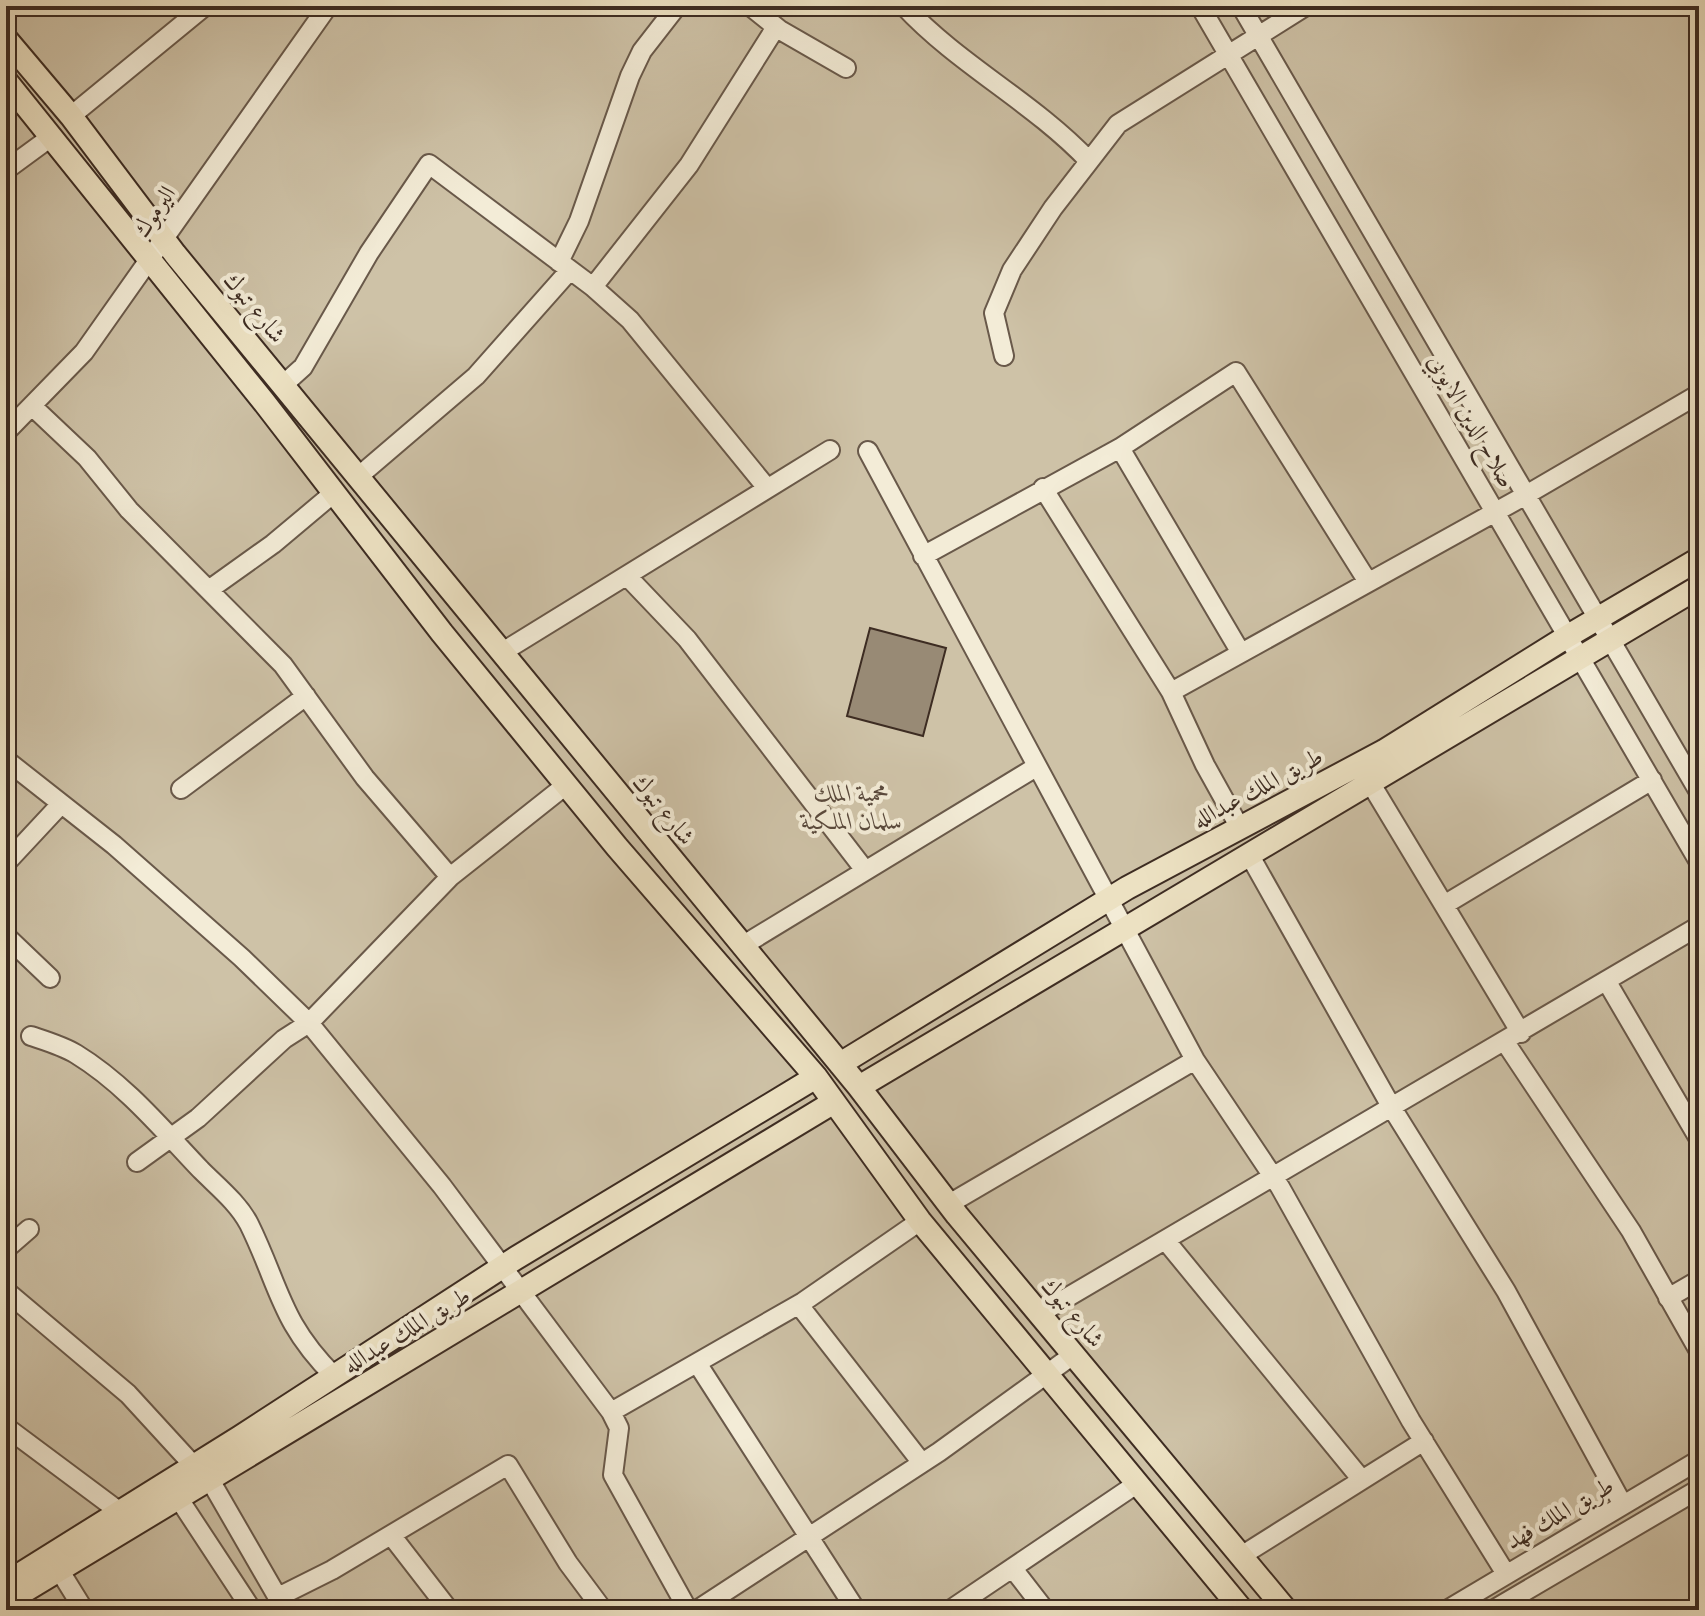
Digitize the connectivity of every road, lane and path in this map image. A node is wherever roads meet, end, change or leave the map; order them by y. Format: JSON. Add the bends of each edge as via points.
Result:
{"nodes":[{"id":1,"x":205,"y":6,"type":"edge"},
{"id":2,"x":328,"y":6,"type":"edge"},
{"id":3,"x":677,"y":6,"type":"edge"},
{"id":4,"x":750,"y":6,"type":"edge"},
{"id":5,"x":904,"y":6,"type":"edge"},
{"id":6,"x":1200,"y":6,"type":"edge"},
{"id":7,"x":1241,"y":6,"type":"edge"},
{"id":8,"x":1306,"y":6,"type":"edge"},
{"id":9,"x":1211,"y":25,"type":"junction"},
{"id":10,"x":776,"y":27,"type":"junction"},
{"id":11,"x":1259,"y":36,"type":"junction"},
{"id":12,"x":6,"y":39,"type":"edge"},
{"id":13,"x":1229,"y":54,"type":"junction"},
{"id":14,"x":846,"y":68,"type":"dead end"},
{"id":15,"x":6,"y":81,"type":"edge"},
{"id":16,"x":71,"y":116,"type":"junction"},
{"id":17,"x":51,"y":137,"type":"junction"},
{"id":18,"x":1089,"y":161,"type":"junction"},
{"id":19,"x":6,"y":170,"type":"edge"},
{"id":20,"x":165,"y":239,"type":"junction"},
{"id":21,"x":150,"y":264,"type":"junction"},
{"id":22,"x":565,"y":266,"type":"junction"},
{"id":23,"x":593,"y":287,"type":"junction"},
{"id":24,"x":1004,"y":356,"type":"dead end"},
{"id":25,"x":283,"y":385,"type":"junction"},
{"id":26,"x":1699,"y":394,"type":"edge"},
{"id":27,"x":32,"y":406,"type":"junction"},
{"id":28,"x":6,"y":432,"type":"edge"},
{"id":29,"x":1120,"y":448,"type":"junction"},
{"id":30,"x":830,"y":450,"type":"dead end"},
{"id":31,"x":868,"y":451,"type":"dead end"},
{"id":32,"x":359,"y":476,"type":"junction"},
{"id":33,"x":767,"y":488,"type":"junction"},
{"id":34,"x":1043,"y":488,"type":"junction"},
{"id":35,"x":335,"y":492,"type":"junction"},
{"id":36,"x":1526,"y":495,"type":"junction"},
{"id":37,"x":1496,"y":512,"type":"junction"},
{"id":38,"x":923,"y":556,"type":"junction"},
{"id":39,"x":1699,"y":559,"type":"edge"},
{"id":40,"x":627,"y":576,"type":"junction"},
{"id":41,"x":1368,"y":582,"type":"junction"},
{"id":42,"x":1699,"y":587,"type":"edge"},
{"id":43,"x":210,"y":589,"type":"junction"},
{"id":44,"x":1598,"y":618,"type":"junction"},
{"id":45,"x":1568,"y":636,"type":"junction"},
{"id":46,"x":1610,"y":639,"type":"junction"},
{"id":47,"x":501,"y":653,"type":"junction"},
{"id":48,"x":1241,"y":653,"type":"junction"},
{"id":49,"x":1581,"y":658,"type":"junction"},
{"id":50,"x":1171,"y":692,"type":"junction"},
{"id":51,"x":306,"y":696,"type":"junction"},
{"id":52,"x":6,"y":760,"type":"edge"},
{"id":53,"x":1036,"y":767,"type":"junction"},
{"id":54,"x":1652,"y":780,"type":"junction"},
{"id":55,"x":1371,"y":784,"type":"junction"},
{"id":56,"x":566,"y":785,"type":"junction"},
{"id":57,"x":181,"y":789,"type":"dead end"},
{"id":58,"x":1699,"y":792,"type":"edge"},
{"id":59,"x":61,"y":804,"type":"junction"},
{"id":60,"x":1240,"y":828,"type":"junction"},
{"id":61,"x":1250,"y":856,"type":"junction"},
{"id":62,"x":1699,"y":862,"type":"edge"},
{"id":63,"x":6,"y":863,"type":"edge"},
{"id":64,"x":864,"y":869,"type":"junction"},
{"id":65,"x":450,"y":877,"type":"junction"},
{"id":66,"x":1110,"y":898,"type":"junction"},
{"id":67,"x":1444,"y":905,"type":"junction"},
{"id":68,"x":1699,"y":926,"type":"edge"},
{"id":69,"x":1125,"y":931,"type":"junction"},
{"id":70,"x":6,"y":936,"type":"edge"},
{"id":71,"x":742,"y":946,"type":"junction"},
{"id":72,"x":50,"y":978,"type":"dead end"},
{"id":73,"x":1607,"y":982,"type":"junction"},
{"id":74,"x":309,"y":1023,"type":"junction"},
{"id":75,"x":31,"y":1036,"type":"dead end"},
{"id":76,"x":1513,"y":1038,"type":"junction"},
{"id":77,"x":1195,"y":1060,"type":"junction"},
{"id":78,"x":840,"y":1064,"type":"junction"},
{"id":79,"x":816,"y":1077,"type":"junction"},
{"id":80,"x":859,"y":1087,"type":"junction"},
{"id":81,"x":834,"y":1102,"type":"junction"},
{"id":82,"x":1392,"y":1108,"type":"junction"},
{"id":83,"x":173,"y":1137,"type":"junction"},
{"id":84,"x":1699,"y":1139,"type":"edge"},
{"id":85,"x":137,"y":1162,"type":"dead end"},
{"id":86,"x":1274,"y":1178,"type":"junction"},
{"id":87,"x":949,"y":1204,"type":"junction"},
{"id":88,"x":920,"y":1221,"type":"junction"},
{"id":89,"x":29,"y":1229,"type":"dead end"},
{"id":90,"x":1166,"y":1241,"type":"junction"},
{"id":91,"x":6,"y":1249,"type":"edge"},
{"id":92,"x":503,"y":1266,"type":"junction"},
{"id":93,"x":1699,"y":1280,"type":"edge"},
{"id":94,"x":6,"y":1291,"type":"edge"},
{"id":95,"x":521,"y":1292,"type":"junction"},
{"id":96,"x":1668,"y":1298,"type":"junction"},
{"id":97,"x":799,"y":1305,"type":"junction"},
{"id":98,"x":1039,"y":1314,"type":"junction"},
{"id":99,"x":1699,"y":1351,"type":"edge"},
{"id":100,"x":1073,"y":1355,"type":"junction"},
{"id":101,"x":697,"y":1363,"type":"junction"},
{"id":102,"x":1046,"y":1375,"type":"junction"},
{"id":103,"x":334,"y":1376,"type":"junction"},
{"id":104,"x":611,"y":1412,"type":"junction"},
{"id":105,"x":6,"y":1427,"type":"edge"},
{"id":106,"x":1424,"y":1441,"type":"junction"},
{"id":107,"x":1699,"y":1460,"type":"edge"},
{"id":108,"x":922,"y":1463,"type":"junction"},
{"id":109,"x":202,"y":1473,"type":"junction"},
{"id":110,"x":1362,"y":1480,"type":"junction"},
{"id":111,"x":1138,"y":1483,"type":"junction"},
{"id":112,"x":1699,"y":1489,"type":"edge"},
{"id":113,"x":179,"y":1499,"type":"junction"},
{"id":114,"x":1623,"y":1505,"type":"junction"},
{"id":115,"x":120,"y":1512,"type":"junction"},
{"id":116,"x":391,"y":1535,"type":"junction"},
{"id":117,"x":809,"y":1535,"type":"junction"},
{"id":118,"x":1241,"y":1556,"type":"junction"},
{"id":119,"x":58,"y":1568,"type":"junction"},
{"id":120,"x":1014,"y":1570,"type":"junction"},
{"id":121,"x":1506,"y":1574,"type":"junction"},
{"id":122,"x":6,"y":1583,"type":"edge"},
{"id":123,"x":6,"y":1602,"type":"edge"},
{"id":124,"x":282,"y":1604,"type":"edge"},
{"id":125,"x":84,"y":1610,"type":"edge"},
{"id":126,"x":252,"y":1610,"type":"edge"},
{"id":127,"x":449,"y":1610,"type":"edge"},
{"id":128,"x":603,"y":1610,"type":"edge"},
{"id":129,"x":688,"y":1610,"type":"edge"},
{"id":130,"x":697,"y":1610,"type":"edge"},
{"id":131,"x":856,"y":1610,"type":"edge"},
{"id":132,"x":950,"y":1610,"type":"edge"},
{"id":133,"x":1045,"y":1610,"type":"edge"},
{"id":134,"x":1242,"y":1610,"type":"edge"},
{"id":135,"x":1286,"y":1610,"type":"edge"},
{"id":136,"x":1447,"y":1610,"type":"edge"},
{"id":137,"x":1493,"y":1610,"type":"edge"}],
"edges":[{"from":1,"to":16,"type":"street"},
{"from":2,"to":20,"type":"street","name":"اليرموك"},
{"from":3,"to":22,"type":"street","via":[[630,76]]},
{"from":4,"to":10,"type":"street"},
{"from":5,"to":18,"type":"street","via":[[943,46],[1025,103]]},
{"from":6,"to":9,"type":"street","name":"صلاح الدين الايوبي"},
{"from":7,"to":9,"type":"street"},
{"from":7,"to":11,"type":"street","name":"صلاح الدين الايوبي"},
{"from":8,"to":11,"type":"street"},
{"from":9,"to":13,"type":"street","name":"صلاح الدين الايوبي"},
{"from":10,"to":14,"type":"street"},
{"from":10,"to":23,"type":"street","via":[[689,165]]},
{"from":11,"to":13,"type":"street"},
{"from":11,"to":36,"type":"street","name":"صلاح الدين الايوبي"},
{"from":12,"to":16,"type":"main road","name":"شارع تبوك"},
{"from":13,"to":18,"type":"street","via":[[1118,124]]},
{"from":13,"to":37,"type":"street","name":"صلاح الدين الايوبي"},
{"from":15,"to":17,"type":"main road"},
{"from":16,"to":20,"type":"main road","name":"شارع تبوك"},
{"from":17,"to":19,"type":"street"},
{"from":17,"to":21,"type":"main road"},
{"from":18,"to":24,"type":"street","via":[[1012,270],[994,313]]},
{"from":20,"to":21,"type":"street","name":"اليرموك"},
{"from":20,"to":25,"type":"main road","name":"شارع تبوك"},
{"from":21,"to":27,"type":"street","name":"اليرموك","via":[[84,352]]},
{"from":21,"to":35,"type":"main road"},
{"from":22,"to":23,"type":"street"},
{"from":22,"to":25,"type":"street","via":[[429,164],[369,253],[303,367]]},
{"from":22,"to":32,"type":"street","via":[[476,376]]},
{"from":23,"to":33,"type":"street","via":[[630,320]]},
{"from":25,"to":32,"type":"main road","name":"شارع تبوك"},
{"from":26,"to":36,"type":"street"},
{"from":27,"to":28,"type":"street","name":"اليرموك"},
{"from":27,"to":43,"type":"street"},
{"from":29,"to":34,"type":"street"},
{"from":29,"to":41,"type":"street","via":[[1236,372]]},
{"from":29,"to":48,"type":"street"},
{"from":30,"to":33,"type":"street"},
{"from":31,"to":38,"type":"street"},
{"from":32,"to":47,"type":"main road","name":"شارع تبوك"},
{"from":33,"to":40,"type":"street"},
{"from":34,"to":38,"type":"street"},
{"from":34,"to":50,"type":"street"},
{"from":35,"to":43,"type":"street"},
{"from":35,"to":56,"type":"main road"},
{"from":36,"to":37,"type":"street"},
{"from":36,"to":44,"type":"street","name":"صلاح الدين الايوبي"},
{"from":37,"to":41,"type":"street"},
{"from":37,"to":45,"type":"street","name":"صلاح الدين الايوبي"},
{"from":38,"to":53,"type":"street"},
{"from":39,"to":44,"type":"main road","name":"طريق الملك عبدالله"},
{"from":40,"to":47,"type":"street"},
{"from":40,"to":64,"type":"street","via":[[687,639]]},
{"from":41,"to":48,"type":"street"},
{"from":42,"to":46,"type":"main road","name":"طريق الملك عبدالله"},
{"from":43,"to":51,"type":"street"},
{"from":44,"to":45,"type":"main road","name":"طريق الملك عبدالله"},
{"from":44,"to":46,"type":"street","name":"صلاح الدين الايوبي"},
{"from":45,"to":49,"type":"street","name":"صلاح الدين الايوبي"},
{"from":45,"to":60,"type":"main road","name":"طريق الملك عبدالله","via":[[1384,751]]},
{"from":46,"to":49,"type":"main road","name":"طريق الملك عبدالله"},
{"from":46,"to":58,"type":"street","name":"صلاح الدين الايوبي"},
{"from":47,"to":71,"type":"main road","name":"شارع تبوك"},
{"from":48,"to":50,"type":"street"},
{"from":49,"to":54,"type":"street","name":"صلاح الدين الايوبي"},
{"from":49,"to":55,"type":"main road","name":"طريق الملك عبدالله"},
{"from":50,"to":60,"type":"street"},
{"from":51,"to":57,"type":"street"},
{"from":51,"to":65,"type":"street","via":[[365,778]]},
{"from":52,"to":59,"type":"street"},
{"from":53,"to":64,"type":"street"},
{"from":53,"to":66,"type":"street"},
{"from":54,"to":62,"type":"street","name":"صلاح الدين الايوبي"},
{"from":54,"to":67,"type":"street"},
{"from":55,"to":61,"type":"main road","name":"طريق الملك عبدالله"},
{"from":55,"to":67,"type":"street"},
{"from":56,"to":65,"type":"street"},
{"from":56,"to":79,"type":"main road"},
{"from":59,"to":63,"type":"street"},
{"from":59,"to":74,"type":"street","via":[[242,958]]},
{"from":60,"to":66,"type":"main road","name":"طريق الملك عبدالله"},
{"from":61,"to":69,"type":"main road","name":"طريق الملك عبدالله"},
{"from":61,"to":82,"type":"street"},
{"from":64,"to":71,"type":"street"},
{"from":65,"to":74,"type":"street"},
{"from":66,"to":69,"type":"street"},
{"from":66,"to":78,"type":"main road","name":"طريق الملك عبدالله"},
{"from":67,"to":76,"type":"street"},
{"from":68,"to":73,"type":"street"},
{"from":69,"to":77,"type":"street"},
{"from":69,"to":80,"type":"main road","name":"طريق الملك عبدالله"},
{"from":70,"to":72,"type":"street"},
{"from":71,"to":78,"type":"main road","name":"شارع تبوك"},
{"from":73,"to":76,"type":"street"},
{"from":73,"to":84,"type":"street"},
{"from":74,"to":83,"type":"street"},
{"from":74,"to":92,"type":"street"},
{"from":75,"to":83,"type":"street","via":[[76,1053]]},
{"from":76,"to":82,"type":"street"},
{"from":76,"to":96,"type":"street"},
{"from":77,"to":86,"type":"street"},
{"from":77,"to":87,"type":"street"},
{"from":78,"to":80,"type":"main road","name":"شارع تبوك"},
{"from":79,"to":81,"type":"main road"},
{"from":79,"to":92,"type":"main road","name":"طريق الملك عبدالله"},
{"from":80,"to":87,"type":"main road","name":"شارع تبوك"},
{"from":81,"to":88,"type":"main road"},
{"from":81,"to":95,"type":"main road","name":"طريق الملك عبدالله"},
{"from":82,"to":86,"type":"street"},
{"from":82,"to":114,"type":"street","via":[[1506,1291]]},
{"from":83,"to":85,"type":"street"},
{"from":83,"to":103,"type":"street","via":[[247,1222],[288,1320],[307,1350]]},
{"from":86,"to":90,"type":"street"},
{"from":86,"to":106,"type":"street"},
{"from":87,"to":98,"type":"main road","name":"شارع تبوك"},
{"from":88,"to":97,"type":"street"},
{"from":88,"to":102,"type":"main road"},
{"from":89,"to":91,"type":"street"},
{"from":90,"to":98,"type":"street"},
{"from":90,"to":110,"type":"street"},
{"from":92,"to":95,"type":"street"},
{"from":92,"to":103,"type":"main road","name":"طريق الملك عبدالله"},
{"from":93,"to":96,"type":"street"},
{"from":94,"to":109,"type":"street","via":[[128,1394]]},
{"from":95,"to":104,"type":"street"},
{"from":95,"to":109,"type":"main road","name":"طريق الملك عبدالله"},
{"from":96,"to":99,"type":"street"},
{"from":97,"to":101,"type":"street"},
{"from":97,"to":108,"type":"street"},
{"from":98,"to":100,"type":"main road","name":"شارع تبوك"},
{"from":100,"to":102,"type":"street"},
{"from":100,"to":118,"type":"main road","name":"شارع تبوك"},
{"from":101,"to":104,"type":"street"},
{"from":101,"to":117,"type":"street"},
{"from":102,"to":108,"type":"street"},
{"from":102,"to":111,"type":"main road"},
{"from":103,"to":109,"type":"main road","name":"طريق الملك عبدالله"},
{"from":104,"to":129,"type":"street","via":[[619,1428],[613,1475]]},
{"from":105,"to":115,"type":"street"},
{"from":106,"to":110,"type":"street"},
{"from":106,"to":121,"type":"street"},
{"from":107,"to":114,"type":"street","name":"طريق الملك فهد"},
{"from":108,"to":117,"type":"street"},
{"from":109,"to":113,"type":"main road","name":"طريق الملك عبدالله"},
{"from":109,"to":115,"type":"main road","name":"طريق الملك عبدالله"},
{"from":109,"to":124,"type":"street"},
{"from":110,"to":118,"type":"street"},
{"from":111,"to":120,"type":"street"},
{"from":111,"to":134,"type":"main road"},
{"from":112,"to":137,"type":"street","name":"طريق الملك فهد"},
{"from":113,"to":119,"type":"main road","name":"طريق الملك عبدالله"},
{"from":113,"to":126,"type":"street"},
{"from":114,"to":121,"type":"street","name":"طريق الملك فهد"},
{"from":115,"to":122,"type":"main road","name":"طريق الملك عبدالله"},
{"from":116,"to":124,"type":"street"},
{"from":116,"to":127,"type":"street"},
{"from":116,"to":128,"type":"street","via":[[508,1465]]},
{"from":117,"to":130,"type":"street"},
{"from":117,"to":131,"type":"street"},
{"from":118,"to":135,"type":"main road","name":"شارع تبوك"},
{"from":119,"to":123,"type":"main road","name":"طريق الملك عبدالله"},
{"from":119,"to":125,"type":"street"},
{"from":120,"to":132,"type":"street"},
{"from":120,"to":133,"type":"street"},
{"from":121,"to":136,"type":"street","name":"طريق الملك فهد"}]}
